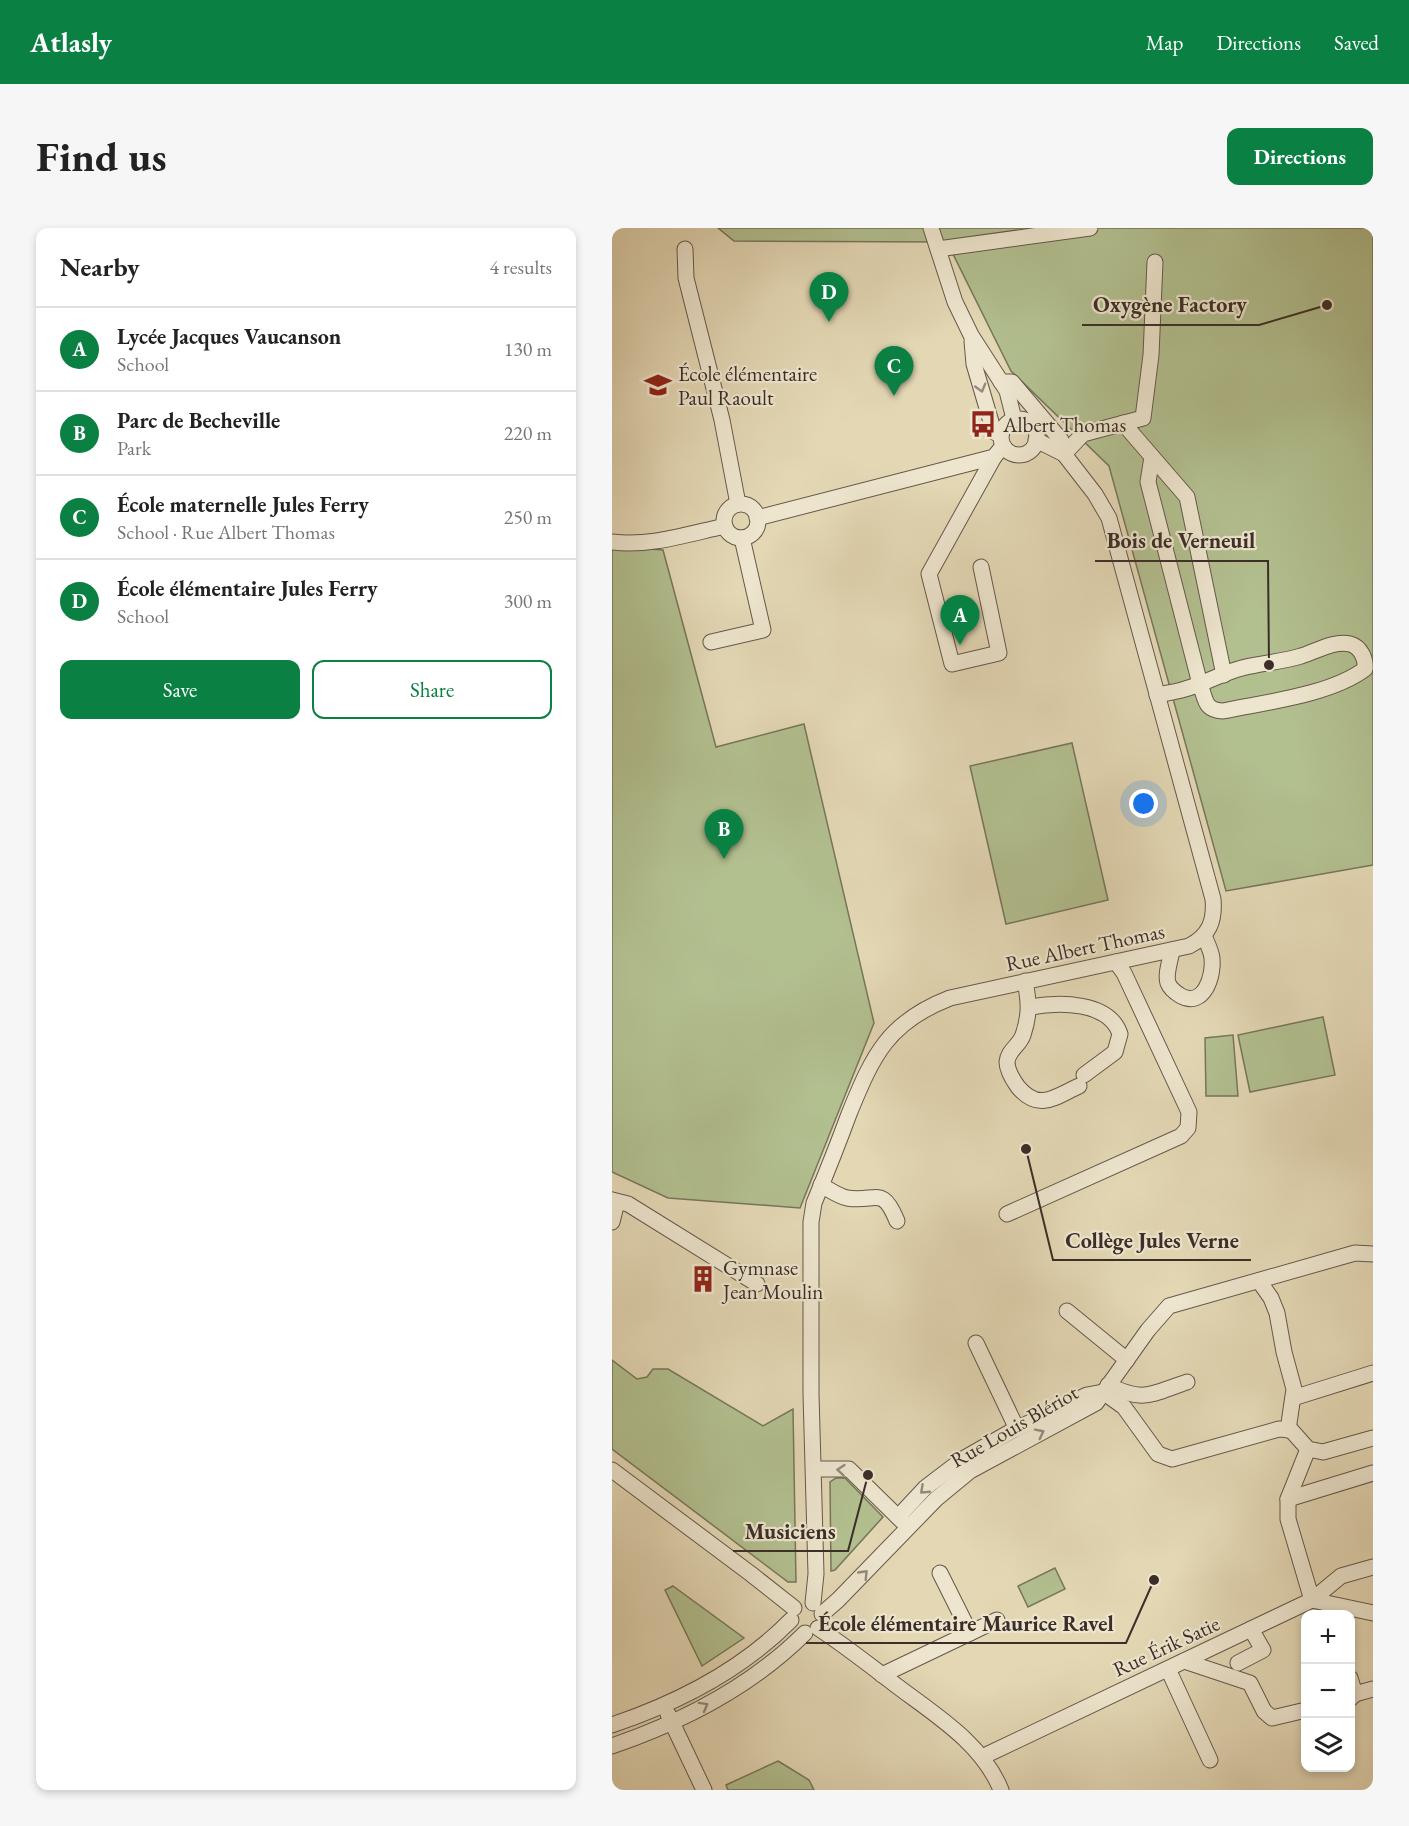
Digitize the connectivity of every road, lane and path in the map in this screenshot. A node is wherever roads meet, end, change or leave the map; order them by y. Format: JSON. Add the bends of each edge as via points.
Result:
{"nodes":[{"id":1,"x":931,"y":228,"type":"edge"},
{"id":2,"x":1090,"y":228,"type":"edge"},
{"id":3,"x":685,"y":249,"type":"dead end"},
{"id":4,"x":938,"y":249,"type":"junction"},
{"id":5,"x":1155,"y":262,"type":"dead end"},
{"id":6,"x":971,"y":335,"type":"junction"},
{"id":7,"x":1001,"y":382,"type":"junction"},
{"id":8,"x":1014,"y":420,"type":"junction"},
{"id":9,"x":1123,"y":423,"type":"junction"},
{"id":10,"x":1036,"y":440,"type":"junction"},
{"id":11,"x":999,"y":446,"type":"junction"},
{"id":12,"x":1064,"y":454,"type":"junction"},
{"id":13,"x":1152,"y":457,"type":"junction"},
{"id":14,"x":738,"y":504,"type":"junction"},
{"id":15,"x":757,"y":519,"type":"junction"},
{"id":16,"x":725,"y":526,"type":"junction"},
{"id":17,"x":742,"y":538,"type":"junction"},
{"id":18,"x":612,"y":542,"type":"edge"},
{"id":19,"x":981,"y":567,"type":"dead end"},
{"id":20,"x":711,"y":642,"type":"dead end"},
{"id":21,"x":1224,"y":675,"type":"junction"},
{"id":22,"x":1200,"y":684,"type":"junction"},
{"id":23,"x":1157,"y":695,"type":"junction"},
{"id":24,"x":1204,"y":936,"type":"junction"},
{"id":25,"x":1172,"y":950,"type":"junction"},
{"id":26,"x":1116,"y":962,"type":"junction"},
{"id":27,"x":1025,"y":981,"type":"junction"},
{"id":28,"x":1030,"y":1007,"type":"junction"},
{"id":29,"x":821,"y":1185,"type":"junction"},
{"id":30,"x":612,"y":1200,"type":"edge"},
{"id":31,"x":1007,"y":1214,"type":"dead end"},
{"id":32,"x":897,"y":1221,"type":"dead end"},
{"id":33,"x":612,"y":1222,"type":"edge"},
{"id":34,"x":1373,"y":1254,"type":"edge"},
{"id":35,"x":1259,"y":1281,"type":"junction"},
{"id":36,"x":756,"y":1284,"type":"dead end"},
{"id":37,"x":1067,"y":1311,"type":"dead end"},
{"id":38,"x":976,"y":1343,"type":"dead end"},
{"id":39,"x":1126,"y":1360,"type":"junction"},
{"id":40,"x":1373,"y":1373,"type":"edge"},
{"id":41,"x":1187,"y":1382,"type":"dead end"},
{"id":42,"x":1106,"y":1389,"type":"junction"},
{"id":43,"x":1293,"y":1398,"type":"junction"},
{"id":44,"x":1017,"y":1429,"type":"junction"},
{"id":45,"x":1288,"y":1430,"type":"junction"},
{"id":46,"x":1373,"y":1438,"type":"edge"},
{"id":47,"x":1308,"y":1449,"type":"junction"},
{"id":48,"x":814,"y":1469,"type":"junction"},
{"id":49,"x":612,"y":1470,"type":"edge"},
{"id":50,"x":1373,"y":1473,"type":"edge"},
{"id":51,"x":1288,"y":1499,"type":"junction"},
{"id":52,"x":903,"y":1522,"type":"junction"},
{"id":53,"x":1373,"y":1568,"type":"edge"},
{"id":54,"x":940,"y":1573,"type":"dead end"},
{"id":55,"x":1320,"y":1606,"type":"edge"},
{"id":56,"x":1373,"y":1613,"type":"edge"},
{"id":57,"x":793,"y":1614,"type":"junction"},
{"id":58,"x":814,"y":1620,"type":"junction"},
{"id":59,"x":997,"y":1620,"type":"dead end"},
{"id":60,"x":1251,"y":1629,"type":"junction"},
{"id":61,"x":970,"y":1633,"type":"junction"},
{"id":62,"x":1184,"y":1661,"type":"junction"},
{"id":63,"x":1238,"y":1663,"type":"dead end"},
{"id":64,"x":1168,"y":1669,"type":"junction"},
{"id":65,"x":882,"y":1675,"type":"junction"},
{"id":66,"x":1373,"y":1689,"type":"edge"},
{"id":67,"x":1355,"y":1696,"type":"edge"},
{"id":68,"x":663,"y":1706,"type":"junction"},
{"id":69,"x":1301,"y":1711,"type":"edge"},
{"id":70,"x":673,"y":1723,"type":"junction"},
{"id":71,"x":612,"y":1725,"type":"edge"},
{"id":72,"x":612,"y":1746,"type":"edge"},
{"id":73,"x":982,"y":1757,"type":"junction"},
{"id":74,"x":1210,"y":1760,"type":"dead end"},
{"id":75,"x":704,"y":1790,"type":"edge"},
{"id":76,"x":1001,"y":1790,"type":"edge"}],
"edges":[{"from":1,"to":4,"type":"street"},
{"from":2,"to":4,"type":"street"},
{"from":3,"to":14,"type":"street","via":[[686,278],[722,420]]},
{"from":4,"to":6,"type":"street","via":[[955,302]]},
{"from":5,"to":9,"type":"street","via":[[1151,355],[1143,418]]},
{"from":6,"to":7,"type":"street"},
{"from":6,"to":11,"type":"street","one_way":true,"via":[[974,364]]},
{"from":7,"to":8,"type":"street"},
{"from":7,"to":12,"type":"street","via":[[1012,382],[1061,440]]},
{"from":8,"to":10,"type":"street","via":[[1031,424]]},
{"from":8,"to":11,"type":"street","via":[[1005,425]]},
{"from":9,"to":12,"type":"street","via":[[1083,434]]},
{"from":9,"to":13,"type":"street"},
{"from":10,"to":11,"type":"street","via":[[1032,449],[1022,454]]},
{"from":10,"to":12,"type":"street"},
{"from":11,"to":15,"type":"street"},
{"from":11,"to":19,"type":"street","via":[[929,574],[952,664],[999,653]]},
{"from":12,"to":23,"type":"street","via":[[1109,518]]},
{"from":13,"to":21,"type":"street","via":[[1187,497]]},
{"from":13,"to":22,"type":"street","via":[[1148,482]]},
{"from":14,"to":15,"type":"street","via":[[753,509]]},
{"from":14,"to":16,"type":"street","via":[[725,515]]},
{"from":15,"to":17,"type":"street","via":[[756,529]]},
{"from":16,"to":17,"type":"street","via":[[731,535]]},
{"from":16,"to":18,"type":"street","via":[[644,543]]},
{"from":17,"to":20,"type":"street","via":[[763,630]]},
{"from":21,"to":22,"type":"street"},
{"from":21,"to":22,"type":"street","via":[[1332,645],[1350,644],[1361,651],[1366,662],[1365,669],[1356,676],[1324,689],[1223,711],[1208,707]]},
{"from":22,"to":23,"type":"street"},
{"from":23,"to":24,"type":"street","via":[[1213,899],[1213,921]]},
{"from":24,"to":25,"type":"street","name":"Rue Albert Thomas","via":[[1189,946]]},
{"from":24,"to":25,"type":"street","via":[[1212,958],[1210,982],[1195,998],[1185,998],[1168,983]]},
{"from":25,"to":26,"type":"street","name":"Rue Albert Thomas"},
{"from":26,"to":27,"type":"street","name":"Rue Albert Thomas"},
{"from":26,"to":31,"type":"street","via":[[1189,1112],[1188,1128],[1181,1136]]},
{"from":27,"to":28,"type":"street"},
{"from":27,"to":29,"type":"street","name":"Rue Albert Thomas","via":[[936,1003],[890,1036],[867,1069]]},
{"from":28,"to":28,"type":"street","via":[[1023,1035],[1007,1062],[1014,1082],[1029,1098],[1038,1102],[1050,1099],[1115,1052],[1120,1034],[1113,1020],[1092,1008]]},
{"from":29,"to":32,"type":"street","via":[[849,1198],[881,1197]]},
{"from":29,"to":48,"type":"street","name":"Rue Albert Thomas","via":[[814,1203],[811,1232]]},
{"from":30,"to":33,"type":"street","via":[[616,1206]]},
{"from":30,"to":36,"type":"street","via":[[628,1204]]},
{"from":34,"to":35,"type":"street","via":[[1355,1253]]},
{"from":35,"to":39,"type":"street","via":[[1169,1306]]},
{"from":35,"to":43,"type":"street","via":[[1277,1312]]},
{"from":37,"to":39,"type":"street"},
{"from":38,"to":44,"type":"street"},
{"from":39,"to":42,"type":"street"},
{"from":40,"to":43,"type":"street"},
{"from":41,"to":42,"type":"street","via":[[1142,1397]]},
{"from":42,"to":44,"type":"street","name":"Rue Louis Blériot"},
{"from":42,"to":45,"type":"street","via":[[1158,1454],[1172,1459],[1279,1429]]},
{"from":52,"to":42,"type":"street","name":"Rue Louis Blériot","one_way":true,"via":[[970,1471],[1096,1403]]},
{"from":43,"to":45,"type":"street"},
{"from":44,"to":52,"type":"street","name":"Rue Louis Blériot","one_way":true,"via":[[963,1459],[926,1488]]},
{"from":45,"to":47,"type":"street"},
{"from":46,"to":47,"type":"street","via":[[1323,1452]]},
{"from":47,"to":51,"type":"street"},
{"from":52,"to":48,"type":"street","one_way":true,"via":[[849,1469]]},
{"from":48,"to":58,"type":"street","name":"Rue Albert Thomas"},
{"from":49,"to":57,"type":"street","via":[[751,1574]]},
{"from":50,"to":51,"type":"street"},
{"from":51,"to":55,"type":"street","via":[[1288,1519]]},
{"from":58,"to":52,"type":"street","name":"Rue Louis Blériot","one_way":true,"via":[[838,1600]]},
{"from":53,"to":55,"type":"street","name":"Rue Érik Satie","via":[[1341,1576]]},
{"from":54,"to":61,"type":"street"},
{"from":55,"to":56,"type":"street"},
{"from":55,"to":60,"type":"street","name":"Rue Érik Satie"},
{"from":57,"to":58,"type":"street","via":[[798,1630]]},
{"from":57,"to":58,"type":"street","via":[[805,1602]]},
{"from":57,"to":68,"type":"street","via":[[777,1634],[749,1655]]},
{"from":58,"to":65,"type":"street"},
{"from":70,"to":58,"type":"street","name":"Rue Louis Blériot","one_way":true,"via":[[753,1675],[789,1648]]},
{"from":59,"to":61,"type":"street"},
{"from":60,"to":62,"type":"street","name":"Rue Érik Satie"},
{"from":60,"to":63,"type":"street","via":[[1263,1650]]},
{"from":61,"to":65,"type":"street"},
{"from":62,"to":64,"type":"street","name":"Rue Érik Satie"},
{"from":62,"to":69,"type":"street","via":[[1250,1683],[1264,1711],[1272,1718]]},
{"from":64,"to":73,"type":"street","name":"Rue Érik Satie"},
{"from":64,"to":74,"type":"street"},
{"from":65,"to":73,"type":"street","via":[[947,1724]]},
{"from":66,"to":67,"type":"street"},
{"from":68,"to":70,"type":"street"},
{"from":68,"to":71,"type":"street"},
{"from":70,"to":72,"type":"street","name":"Rue Louis Blériot"},
{"from":70,"to":75,"type":"street"},
{"from":73,"to":76,"type":"street"}]}
